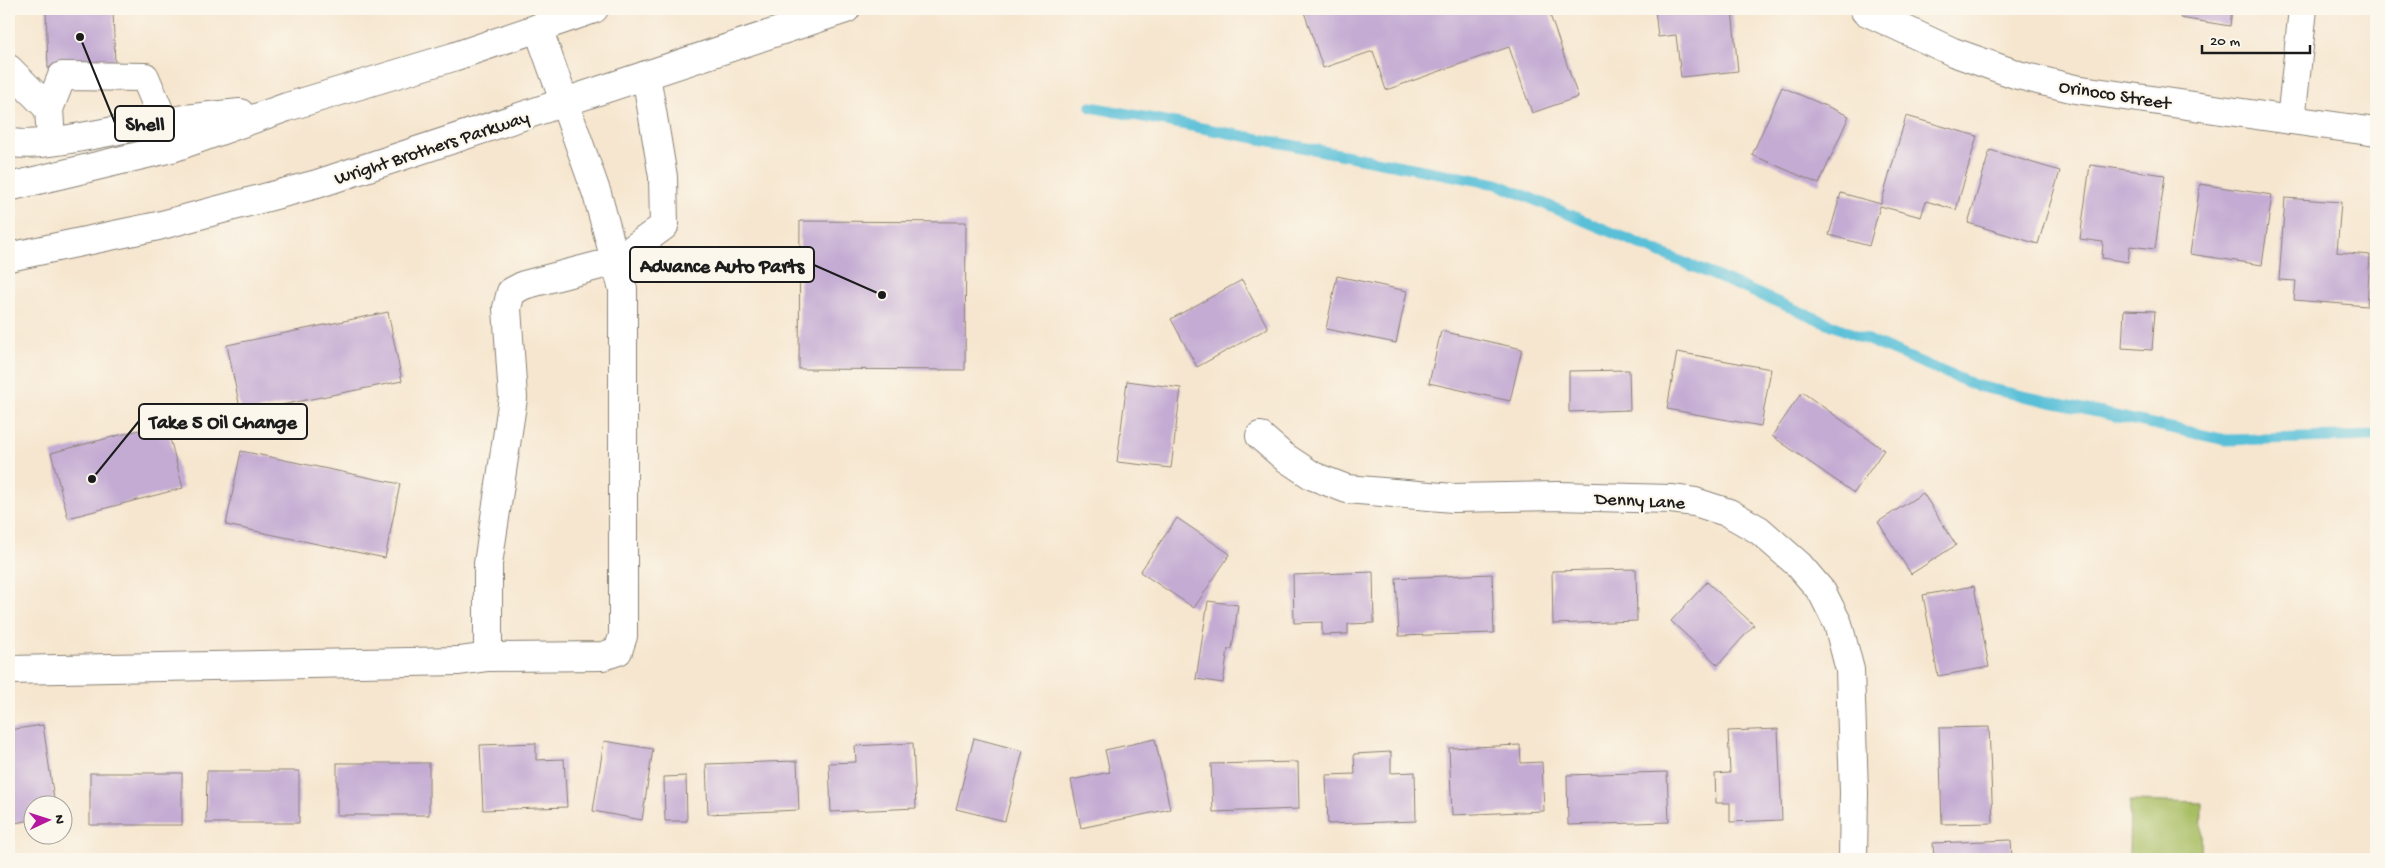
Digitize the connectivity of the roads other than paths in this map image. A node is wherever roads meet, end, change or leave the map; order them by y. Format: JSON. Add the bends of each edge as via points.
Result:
{"nodes":[{"id":1,"x":594,"y":9,"type":"edge"},
{"id":2,"x":846,"y":9,"type":"edge"},
{"id":3,"x":2303,"y":9,"type":"edge"},
{"id":4,"x":1865,"y":11,"type":"dead end"},
{"id":5,"x":538,"y":28,"type":"junction"},
{"id":6,"x":9,"y":62,"type":"edge"},
{"id":7,"x":646,"y":75,"type":"junction"},
{"id":8,"x":565,"y":102,"type":"junction"},
{"id":9,"x":287,"y":107,"type":"junction"},
{"id":10,"x":49,"y":109,"type":"junction"},
{"id":11,"x":2291,"y":120,"type":"junction"},
{"id":12,"x":164,"y":122,"type":"junction"},
{"id":13,"x":2376,"y":132,"type":"edge"},
{"id":14,"x":51,"y":141,"type":"junction"},
{"id":15,"x":9,"y":142,"type":"edge"},
{"id":16,"x":9,"y":187,"type":"edge"},
{"id":17,"x":9,"y":257,"type":"edge"},
{"id":18,"x":616,"y":261,"type":"junction"},
{"id":19,"x":1260,"y":436,"type":"dead end"},
{"id":20,"x":488,"y":657,"type":"junction"},
{"id":21,"x":9,"y":670,"type":"edge"},
{"id":22,"x":1853,"y":859,"type":"edge"}],
"edges":[{"from":1,"to":5,"type":"main road"},
{"from":2,"to":7,"type":"main road","name":"Wright Brothers Parkway"},
{"from":3,"to":11,"type":"main road"},
{"from":4,"to":11,"type":"main road","name":"Orinoco Street","via":[[1953,52],[2018,75],[2075,89]]},
{"from":5,"to":8,"type":"main road"},
{"from":5,"to":9,"type":"main road"},
{"from":6,"to":10,"type":"main road"},
{"from":7,"to":8,"type":"main road","name":"Wright Brothers Parkway"},
{"from":7,"to":18,"type":"main road","via":[[663,177],[664,226]]},
{"from":8,"to":17,"type":"main road","name":"Wright Brothers Parkway","via":[[317,184],[158,226]]},
{"from":8,"to":18,"type":"main road"},
{"from":9,"to":12,"type":"main road"},
{"from":9,"to":16,"type":"main road","via":[[172,148]]},
{"from":10,"to":12,"type":"main road","via":[[62,76],[145,77]]},
{"from":10,"to":14,"type":"main road"},
{"from":11,"to":13,"type":"main road","name":"Orinoco Street"},
{"from":12,"to":14,"type":"main road"},
{"from":14,"to":15,"type":"main road"},
{"from":18,"to":20,"type":"main road","via":[[524,285],[512,292],[507,308],[514,398],[488,564]]},
{"from":18,"to":20,"type":"main road","via":[[623,289],[623,636],[618,651],[603,656]]},
{"from":19,"to":22,"type":"main road","name":"Denny Lane","via":[[1313,476],[1347,489],[1453,498],[1671,499],[1695,502],[1729,513],[1759,530],[1799,564],[1822,592],[1838,624],[1850,670]]},
{"from":20,"to":21,"type":"main road","via":[[459,661]]}]}
